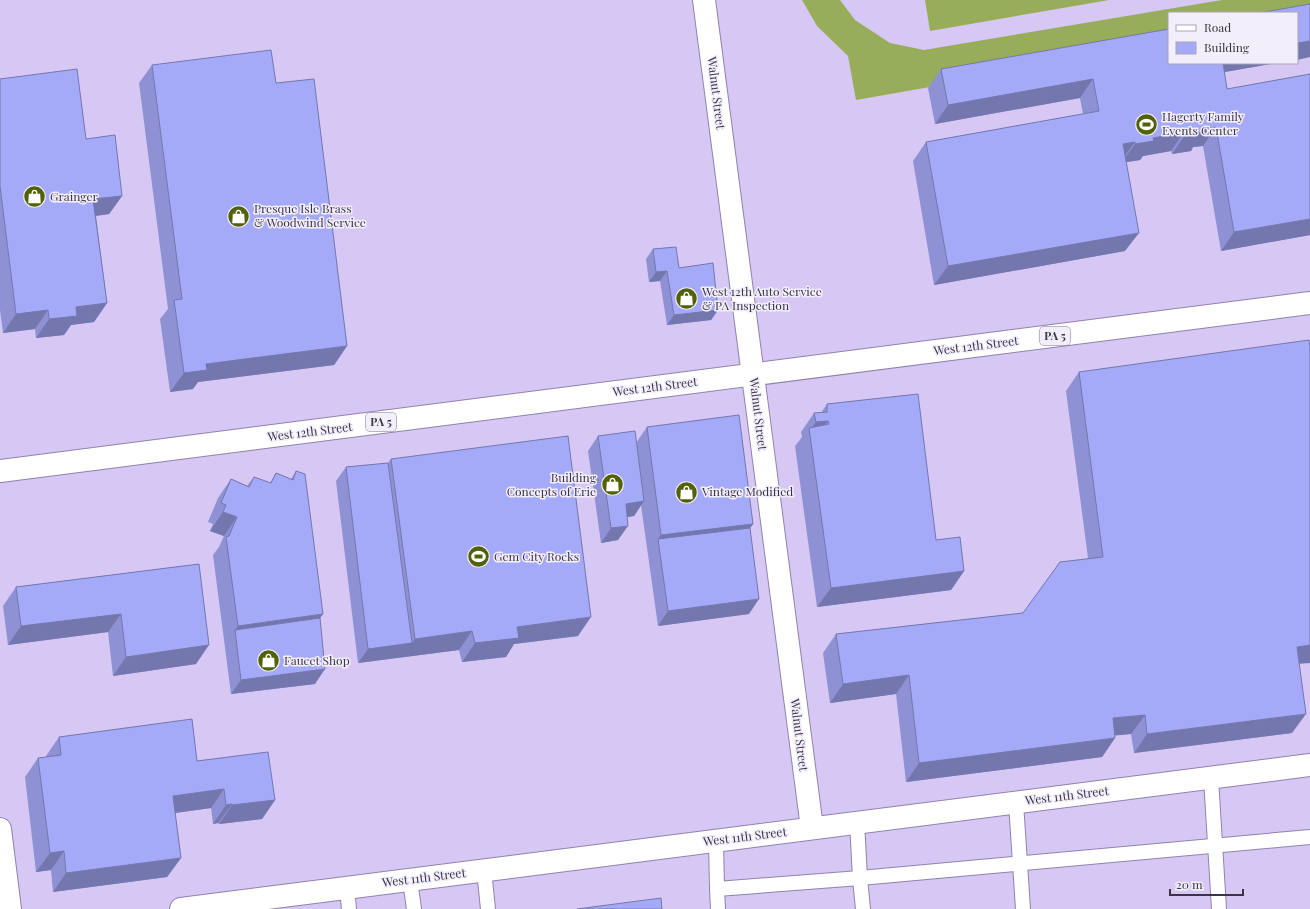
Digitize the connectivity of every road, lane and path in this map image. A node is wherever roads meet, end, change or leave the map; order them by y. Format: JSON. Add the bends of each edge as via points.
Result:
{"nodes":[{"id":1,"x":704,"y":0,"type":"edge"},
{"id":2,"x":1310,"y":303,"type":"edge"},
{"id":3,"x":752,"y":374,"type":"junction"},
{"id":4,"x":0,"y":471,"type":"edge"},
{"id":5,"x":1310,"y":765,"type":"edge"},
{"id":6,"x":1211,"y":778,"type":"junction"},
{"id":7,"x":1016,"y":803,"type":"junction"},
{"id":8,"x":857,"y":822,"type":"junction"},
{"id":9,"x":812,"y":828,"type":"junction"},
{"id":10,"x":0,"y":829,"type":"edge"},
{"id":11,"x":1310,"y":837,"type":"edge"},
{"id":12,"x":716,"y":841,"type":"junction"},
{"id":13,"x":1216,"y":846,"type":"junction"},
{"id":14,"x":1020,"y":864,"type":"junction"},
{"id":15,"x":484,"y":870,"type":"junction"},
{"id":16,"x":860,"y":878,"type":"junction"},
{"id":17,"x":410,"y":880,"type":"junction"},
{"id":18,"x":717,"y":889,"type":"junction"},
{"id":19,"x":348,"y":898,"type":"edge"},
{"id":20,"x":203,"y":908,"type":"edge"},
{"id":21,"x":10,"y":909,"type":"edge"},
{"id":22,"x":181,"y":909,"type":"edge"},
{"id":23,"x":414,"y":909,"type":"edge"},
{"id":24,"x":488,"y":909,"type":"edge"},
{"id":25,"x":718,"y":909,"type":"edge"},
{"id":26,"x":862,"y":909,"type":"edge"},
{"id":27,"x":1024,"y":909,"type":"edge"},
{"id":28,"x":1219,"y":909,"type":"edge"}],
"edges":[{"from":1,"to":3,"type":"street","name":"Walnut Street"},
{"from":2,"to":3,"type":"street","name":"West 12th Street","number":"PA 5"},
{"from":3,"to":4,"type":"street","name":"West 12th Street","number":"PA 5"},
{"from":3,"to":9,"type":"street","name":"Walnut Street"},
{"from":5,"to":6,"type":"street","name":"West 11th Street"},
{"from":6,"to":7,"type":"street","name":"West 11th Street"},
{"from":6,"to":13,"type":"lane"},
{"from":7,"to":8,"type":"street","name":"West 11th Street"},
{"from":7,"to":14,"type":"lane"},
{"from":8,"to":9,"type":"street","name":"West 11th Street"},
{"from":8,"to":16,"type":"lane"},
{"from":9,"to":12,"type":"street","name":"West 11th Street"},
{"from":10,"to":21,"type":"street"},
{"from":11,"to":13,"type":"lane"},
{"from":12,"to":15,"type":"street","name":"West 11th Street"},
{"from":12,"to":18,"type":"lane"},
{"from":13,"to":14,"type":"lane"},
{"from":13,"to":28,"type":"lane"},
{"from":14,"to":16,"type":"lane"},
{"from":14,"to":27,"type":"lane"},
{"from":15,"to":17,"type":"street","name":"West 11th Street"},
{"from":15,"to":24,"type":"lane"},
{"from":16,"to":18,"type":"lane"},
{"from":16,"to":26,"type":"lane"},
{"from":17,"to":19,"type":"street","name":"West 11th Street"},
{"from":17,"to":23,"type":"lane"},
{"from":18,"to":25,"type":"lane"},
{"from":19,"to":20,"type":"street","name":"West 11th Street"},
{"from":20,"to":22,"type":"street","name":"West 11th Street"}]}
